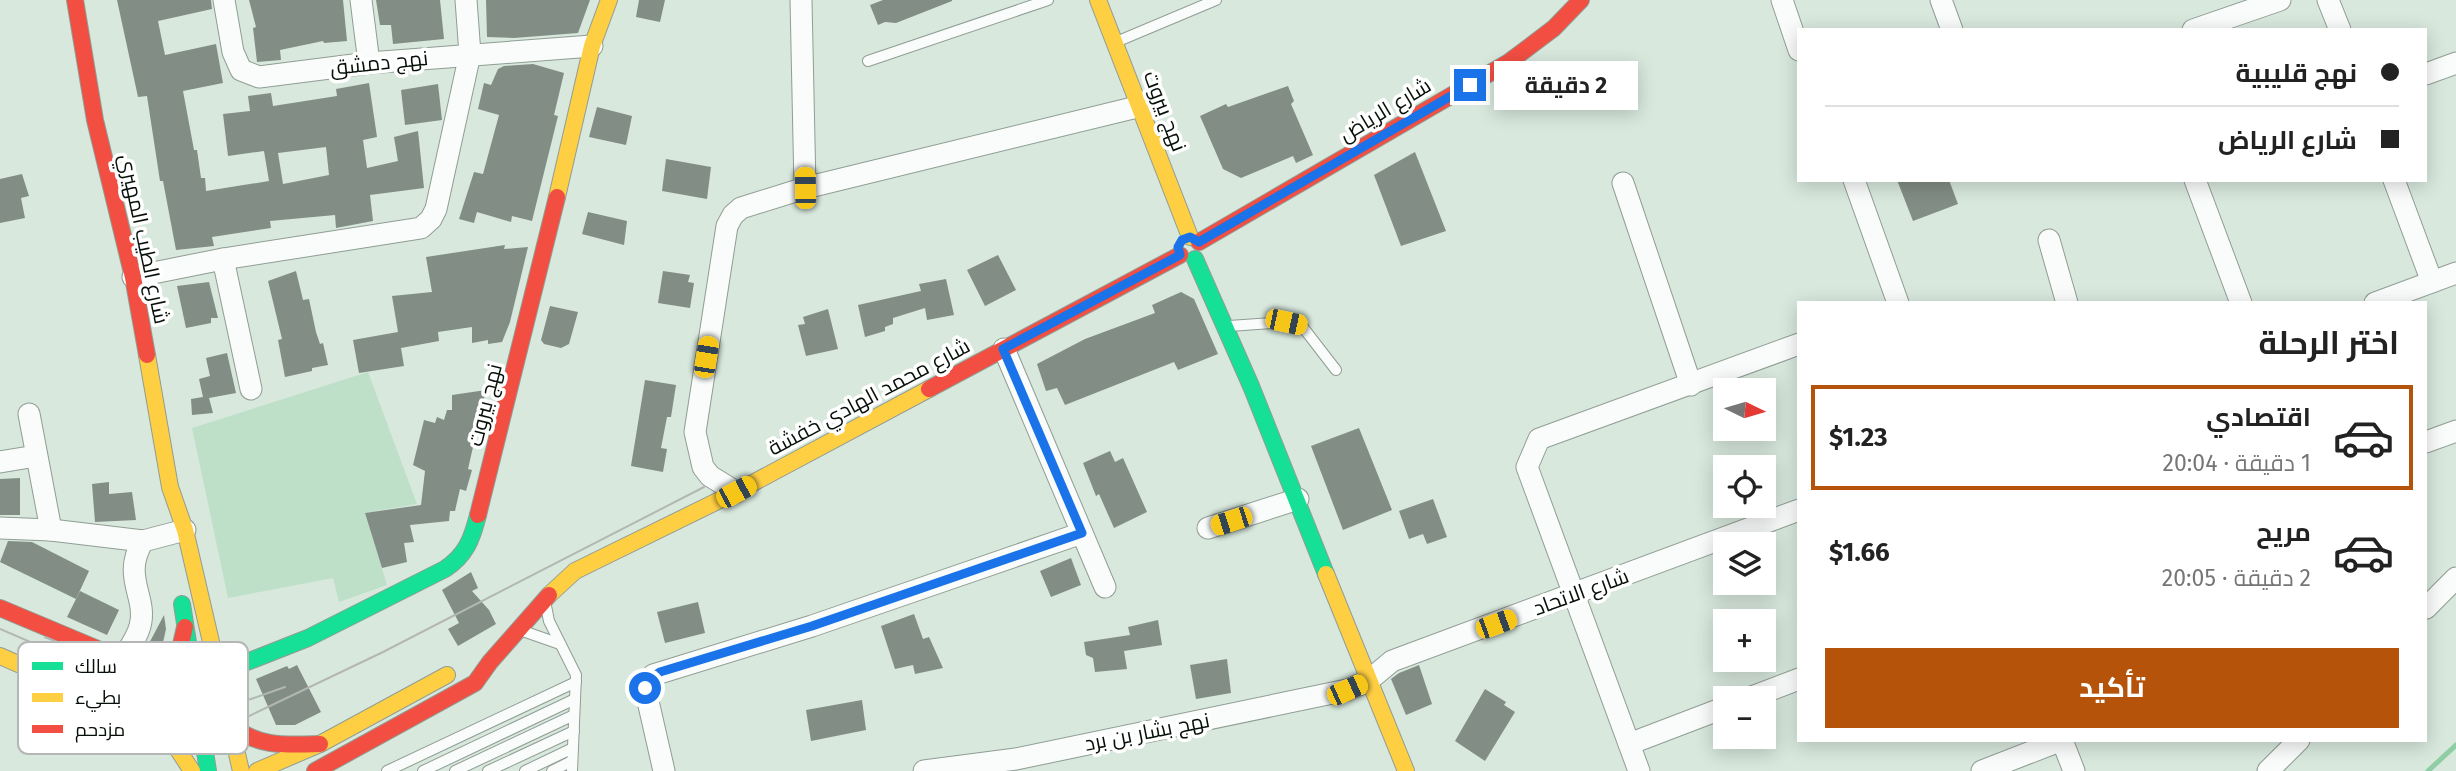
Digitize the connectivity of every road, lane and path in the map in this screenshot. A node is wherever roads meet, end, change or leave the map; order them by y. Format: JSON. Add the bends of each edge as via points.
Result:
{"nodes":[{"id":1,"x":75,"y":0,"type":"edge"},
{"id":2,"x":224,"y":0,"type":"edge"},
{"id":3,"x":361,"y":0,"type":"edge"},
{"id":4,"x":466,"y":0,"type":"edge"},
{"id":5,"x":609,"y":0,"type":"edge"},
{"id":6,"x":801,"y":0,"type":"edge"},
{"id":7,"x":1048,"y":0,"type":"edge"},
{"id":8,"x":1098,"y":0,"type":"edge"},
{"id":9,"x":1216,"y":0,"type":"edge"},
{"id":10,"x":1581,"y":0,"type":"edge"},
{"id":11,"x":1782,"y":0,"type":"edge"},
{"id":12,"x":1941,"y":0,"type":"edge"},
{"id":13,"x":2280,"y":0,"type":"edge"},
{"id":14,"x":2329,"y":0,"type":"edge"},
{"id":15,"x":1951,"y":28,"type":"edge"},
{"id":16,"x":2199,"y":28,"type":"edge"},
{"id":17,"x":2339,"y":28,"type":"edge"},
{"id":18,"x":1116,"y":42,"type":"junction"},
{"id":19,"x":592,"y":46,"type":"junction"},
{"id":20,"x":1797,"y":46,"type":"edge"},
{"id":21,"x":470,"y":54,"type":"junction"},
{"id":22,"x":868,"y":61,"type":"dead end"},
{"id":23,"x":369,"y":63,"type":"junction"},
{"id":24,"x":2456,"y":63,"type":"edge"},
{"id":25,"x":2427,"y":74,"type":"edge"},
{"id":26,"x":1141,"y":106,"type":"junction"},
{"id":27,"x":1854,"y":182,"type":"edge"},
{"id":28,"x":2196,"y":182,"type":"edge"},
{"id":29,"x":2395,"y":182,"type":"edge"},
{"id":30,"x":1623,"y":183,"type":"dead end"},
{"id":31,"x":805,"y":188,"type":"junction"},
{"id":32,"x":1195,"y":240,"type":"junction"},
{"id":33,"x":2049,"y":240,"type":"dead end"},
{"id":34,"x":1188,"y":257,"type":"junction"},
{"id":35,"x":223,"y":259,"type":"junction"},
{"id":36,"x":2456,"y":273,"type":"edge"},
{"id":37,"x":133,"y":277,"type":"junction"},
{"id":38,"x":2432,"y":282,"type":"junction"},
{"id":39,"x":1897,"y":301,"type":"edge"},
{"id":40,"x":2066,"y":301,"type":"edge"},
{"id":41,"x":2240,"y":301,"type":"edge"},
{"id":42,"x":2380,"y":301,"type":"edge"},
{"id":43,"x":1226,"y":326,"type":"junction"},
{"id":44,"x":1797,"y":345,"type":"edge"},
{"id":45,"x":1003,"y":349,"type":"junction"},
{"id":46,"x":1336,"y":370,"type":"dead end"},
{"id":47,"x":1690,"y":385,"type":"junction"},
{"id":48,"x":251,"y":389,"type":"dead end"},
{"id":49,"x":29,"y":414,"type":"dead end"},
{"id":50,"x":2456,"y":431,"type":"edge"},
{"id":51,"x":2427,"y":442,"type":"edge"},
{"id":52,"x":36,"y":456,"type":"junction"},
{"id":53,"x":0,"y":461,"type":"edge"},
{"id":54,"x":736,"y":492,"type":"junction"},
{"id":55,"x":1298,"y":499,"type":"junction"},
{"id":56,"x":1797,"y":510,"type":"edge"},
{"id":57,"x":0,"y":528,"type":"edge"},
{"id":58,"x":1208,"y":528,"type":"dead end"},
{"id":59,"x":51,"y":530,"type":"junction"},
{"id":60,"x":1082,"y":533,"type":"junction"},
{"id":61,"x":175,"y":537,"type":"junction"},
{"id":62,"x":143,"y":541,"type":"junction"},
{"id":63,"x":2456,"y":578,"type":"edge"},
{"id":64,"x":178,"y":585,"type":"dead end"},
{"id":65,"x":1105,"y":587,"type":"dead end"},
{"id":66,"x":1575,"y":595,"type":"junction"},
{"id":67,"x":545,"y":599,"type":"junction"},
{"id":68,"x":2427,"y":607,"type":"edge"},
{"id":69,"x":0,"y":608,"type":"edge"},
{"id":70,"x":185,"y":624,"type":"junction"},
{"id":71,"x":519,"y":629,"type":"junction"},
{"id":72,"x":79,"y":642,"type":"edge"},
{"id":73,"x":131,"y":642,"type":"edge"},
{"id":74,"x":182,"y":642,"type":"edge"},
{"id":75,"x":188,"y":642,"type":"edge"},
{"id":76,"x":209,"y":642,"type":"edge"},
{"id":77,"x":560,"y":644,"type":"junction"},
{"id":78,"x":0,"y":656,"type":"edge"},
{"id":79,"x":490,"y":662,"type":"junction"},
{"id":80,"x":18,"y":664,"type":"edge"},
{"id":81,"x":248,"y":664,"type":"edge"},
{"id":82,"x":1797,"y":680,"type":"edge"},
{"id":83,"x":1367,"y":681,"type":"junction"},
{"id":84,"x":576,"y":682,"type":"junction"},
{"id":85,"x":1776,"y":688,"type":"edge"},
{"id":86,"x":575,"y":699,"type":"junction"},
{"id":87,"x":1713,"y":712,"type":"edge"},
{"id":88,"x":574,"y":715,"type":"junction"},
{"id":89,"x":574,"y":731,"type":"junction"},
{"id":90,"x":248,"y":738,"type":"edge"},
{"id":91,"x":2057,"y":742,"type":"edge"},
{"id":92,"x":2063,"y":742,"type":"edge"},
{"id":93,"x":2297,"y":742,"type":"edge"},
{"id":94,"x":320,"y":744,"type":"junction"},
{"id":95,"x":1629,"y":744,"type":"junction"},
{"id":96,"x":573,"y":748,"type":"junction"},
{"id":97,"x":181,"y":754,"type":"edge"},
{"id":98,"x":1017,"y":765,"type":"edge"},
{"id":99,"x":572,"y":766,"type":"edge"},
{"id":100,"x":325,"y":769,"type":"edge"},
{"id":101,"x":192,"y":771,"type":"edge"},
{"id":102,"x":257,"y":771,"type":"edge"},
{"id":103,"x":387,"y":771,"type":"edge"},
{"id":104,"x":423,"y":771,"type":"edge"},
{"id":105,"x":455,"y":771,"type":"edge"},
{"id":106,"x":488,"y":771,"type":"edge"},
{"id":107,"x":525,"y":771,"type":"edge"},
{"id":108,"x":552,"y":771,"type":"edge"},
{"id":109,"x":664,"y":771,"type":"edge"},
{"id":110,"x":924,"y":771,"type":"edge"},
{"id":111,"x":1406,"y":771,"type":"edge"},
{"id":112,"x":1639,"y":771,"type":"edge"},
{"id":113,"x":1982,"y":771,"type":"edge"},
{"id":114,"x":2074,"y":771,"type":"edge"},
{"id":115,"x":2268,"y":771,"type":"edge"}],
"edges":[{"from":1,"to":37,"type":"street","name":"شارع الطيب المهيري","via":[[95,120]]},
{"from":2,"to":23,"type":"street","name":"نهج دمشق","via":[[233,52],[241,70],[259,77]]},
{"from":3,"to":23,"type":"street"},
{"from":4,"to":21,"type":"street"},
{"from":5,"to":19,"type":"street","name":"نهج بيروت"},
{"from":6,"to":31,"type":"street"},
{"from":7,"to":22,"type":"lane"},
{"from":8,"to":18,"type":"street","name":"نهج بيروت"},
{"from":9,"to":18,"type":"lane"},
{"from":10,"to":32,"type":"street","name":"شارع الرياض","via":[[1554,28],[1509,62]]},
{"from":11,"to":20,"type":"street"},
{"from":12,"to":15,"type":"street"},
{"from":13,"to":16,"type":"street"},
{"from":14,"to":17,"type":"street"},
{"from":18,"to":26,"type":"street","name":"نهج بيروت"},
{"from":19,"to":21,"type":"street","name":"نهج دمشق"},
{"from":19,"to":81,"type":"street","name":"نهج بيروت","via":[[538,281],[467,549],[439,571],[313,637]]},
{"from":21,"to":23,"type":"street","name":"نهج دمشق"},
{"from":21,"to":35,"type":"street","via":[[436,209],[421,228]]},
{"from":24,"to":25,"type":"street"},
{"from":26,"to":31,"type":"street"},
{"from":26,"to":32,"type":"street","name":"نهج بيروت"},
{"from":27,"to":39,"type":"street"},
{"from":28,"to":41,"type":"street"},
{"from":29,"to":38,"type":"street"},
{"from":30,"to":47,"type":"street"},
{"from":31,"to":54,"type":"street","via":[[741,208],[727,226],[695,432],[703,467]]},
{"from":32,"to":34,"type":"street","via":[[1180,243],[1178,251]]},
{"from":33,"to":40,"type":"street"},
{"from":34,"to":43,"type":"street"},
{"from":34,"to":45,"type":"street","name":"شارع محمد الهادي خفشة"},
{"from":35,"to":37,"type":"street"},
{"from":35,"to":48,"type":"street"},
{"from":36,"to":38,"type":"street"},
{"from":37,"to":61,"type":"street","name":"شارع الطيب المهيري"},
{"from":38,"to":42,"type":"street"},
{"from":43,"to":46,"type":"lane","via":[[1286,322],[1302,326]]},
{"from":43,"to":55,"type":"street"},
{"from":44,"to":47,"type":"street"},
{"from":45,"to":54,"type":"street","name":"شارع محمد الهادي خفشة"},
{"from":45,"to":60,"type":"street"},
{"from":47,"to":66,"type":"street","via":[[1539,439],[1527,467]]},
{"from":49,"to":52,"type":"street"},
{"from":50,"to":51,"type":"street"},
{"from":52,"to":53,"type":"street"},
{"from":52,"to":59,"type":"street"},
{"from":54,"to":67,"type":"street","name":"شارع محمد الهادي خفشة","via":[[575,571]]},
{"from":55,"to":58,"type":"street"},
{"from":55,"to":83,"type":"street"},
{"from":56,"to":66,"type":"street","name":"شارع الاتحاد"},
{"from":57,"to":59,"type":"street"},
{"from":59,"to":62,"type":"street"},
{"from":60,"to":65,"type":"street"},
{"from":60,"to":109,"type":"street","via":[[812,626],[660,672],[645,688]]},
{"from":61,"to":62,"type":"street"},
{"from":61,"to":76,"type":"street","name":"شارع الطيب المهيري"},
{"from":62,"to":73,"type":"street","via":[[135,554],[134,569],[141,625]]},
{"from":63,"to":68,"type":"street"},
{"from":64,"to":70,"type":"street"},
{"from":66,"to":83,"type":"street","name":"شارع الاتحاد","via":[[1392,662]]},
{"from":66,"to":95,"type":"street"},
{"from":67,"to":71,"type":"street","name":"شارع محمد الهادي خفشة"},
{"from":67,"to":77,"type":"lane"},
{"from":69,"to":72,"type":"street"},
{"from":70,"to":74,"type":"street"},
{"from":70,"to":75,"type":"street"},
{"from":71,"to":77,"type":"lane"},
{"from":71,"to":79,"type":"street","name":"شارع محمد الهادي خفشة"},
{"from":77,"to":84,"type":"lane"},
{"from":78,"to":80,"type":"street"},
{"from":79,"to":94,"type":"street","via":[[462,666]]},
{"from":79,"to":100,"type":"street","name":"شارع محمد الهادي خفشة","via":[[475,683]]},
{"from":82,"to":85,"type":"street"},
{"from":83,"to":98,"type":"street","name":"نهج بشار بن برد","via":[[1347,690]]},
{"from":83,"to":111,"type":"street"},
{"from":84,"to":86,"type":"lane"},
{"from":84,"to":103,"type":"lane"},
{"from":86,"to":88,"type":"lane"},
{"from":86,"to":104,"type":"lane"},
{"from":87,"to":95,"type":"street"},
{"from":88,"to":89,"type":"lane"},
{"from":88,"to":105,"type":"lane"},
{"from":89,"to":96,"type":"lane"},
{"from":89,"to":106,"type":"lane"},
{"from":90,"to":94,"type":"street"},
{"from":91,"to":113,"type":"street"},
{"from":92,"to":114,"type":"street"},
{"from":93,"to":115,"type":"street"},
{"from":94,"to":102,"type":"street"},
{"from":95,"to":112,"type":"street"},
{"from":96,"to":99,"type":"lane"},
{"from":96,"to":107,"type":"lane"},
{"from":97,"to":101,"type":"street"},
{"from":98,"to":110,"type":"street","name":"نهج بشار بن برد"},
{"from":99,"to":108,"type":"lane"}]}
